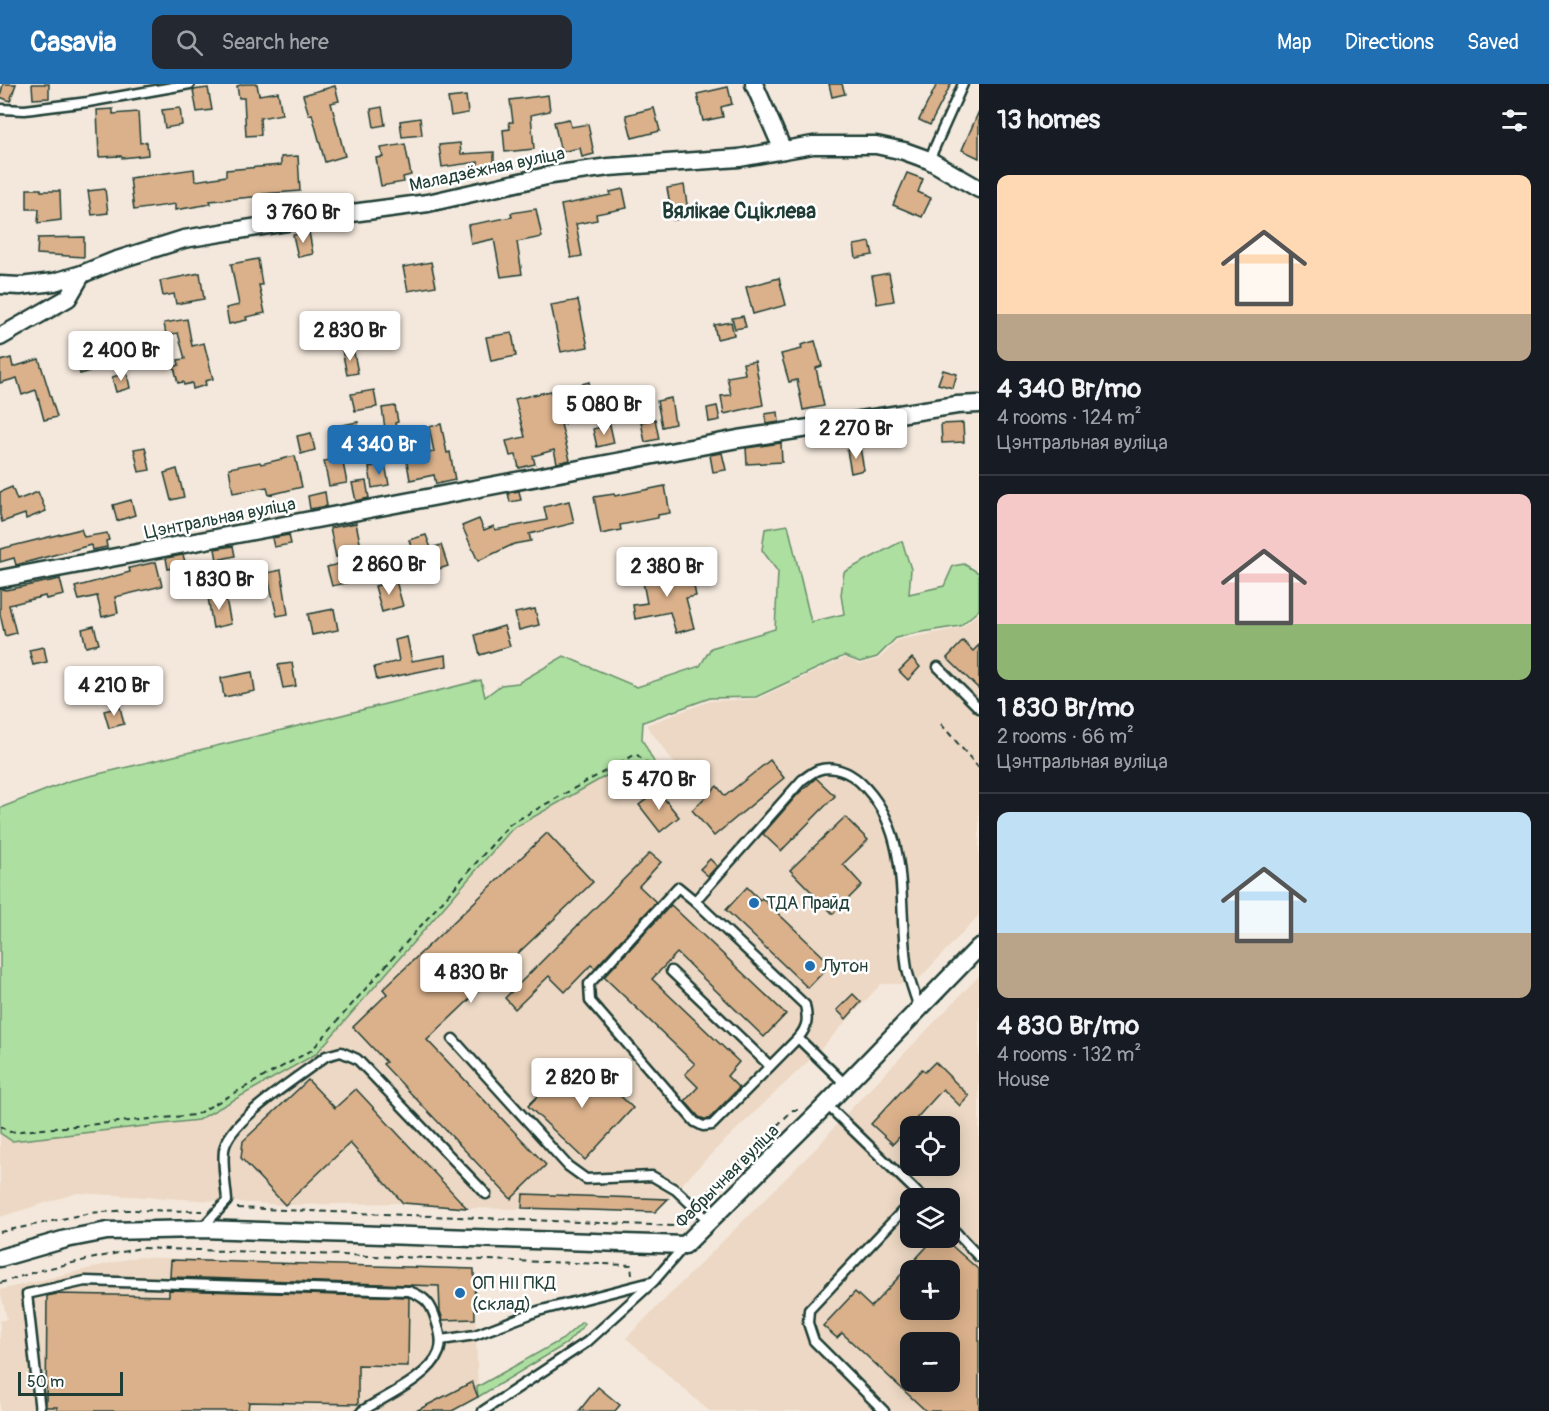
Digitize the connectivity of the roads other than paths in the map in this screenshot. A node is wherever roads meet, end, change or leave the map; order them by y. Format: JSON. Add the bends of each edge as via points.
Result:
{"nodes":[{"id":1,"x":190,"y":84,"type":"edge"},
{"id":2,"x":754,"y":84,"type":"edge"},
{"id":3,"x":963,"y":84,"type":"edge"},
{"id":4,"x":0,"y":109,"type":"edge"},
{"id":5,"x":783,"y":150,"type":"junction"},
{"id":6,"x":929,"y":160,"type":"junction"},
{"id":7,"x":979,"y":189,"type":"edge"},
{"id":8,"x":82,"y":274,"type":"junction"},
{"id":9,"x":0,"y":285,"type":"edge"},
{"id":10,"x":0,"y":337,"type":"edge"},
{"id":11,"x":979,"y":404,"type":"edge"},
{"id":12,"x":0,"y":579,"type":"edge"},
{"id":13,"x":938,"y":667,"type":"dead end"},
{"id":14,"x":979,"y":708,"type":"edge"},
{"id":15,"x":695,"y":901,"type":"junction"},
{"id":16,"x":979,"y":947,"type":"edge"},
{"id":17,"x":671,"y":971,"type":"dead end"},
{"id":18,"x":920,"y":1008,"type":"junction"},
{"id":19,"x":453,"y":1038,"type":"dead end"},
{"id":20,"x":798,"y":1038,"type":"junction"},
{"id":21,"x":770,"y":1065,"type":"junction"},
{"id":22,"x":846,"y":1084,"type":"junction"},
{"id":23,"x":824,"y":1107,"type":"junction"},
{"id":24,"x":910,"y":1188,"type":"edge"},
{"id":25,"x":486,"y":1194,"type":"dead end"},
{"id":26,"x":900,"y":1213,"type":"edge"},
{"id":27,"x":709,"y":1221,"type":"junction"},
{"id":28,"x":201,"y":1229,"type":"junction"},
{"id":29,"x":960,"y":1237,"type":"edge"},
{"id":30,"x":685,"y":1245,"type":"junction"},
{"id":31,"x":979,"y":1257,"type":"edge"},
{"id":32,"x":0,"y":1258,"type":"edge"},
{"id":33,"x":654,"y":1281,"type":"junction"},
{"id":34,"x":441,"y":1340,"type":"junction"},
{"id":35,"x":40,"y":1411,"type":"edge"},
{"id":36,"x":362,"y":1411,"type":"edge"},
{"id":37,"x":483,"y":1411,"type":"edge"},
{"id":38,"x":884,"y":1411,"type":"edge"}],
"edges":[{"from":1,"to":4,"type":"lane","via":[[88,102]]},
{"from":2,"to":5,"type":"street"},
{"from":3,"to":6,"type":"lane"},
{"from":5,"to":6,"type":"street","name":"Маладзёжная вуліца","via":[[829,144],[876,145]]},
{"from":5,"to":8,"type":"street","name":"Маладзёжная вуліца","via":[[740,158],[580,170],[428,203],[184,239]]},
{"from":6,"to":7,"type":"street","name":"Маладзёжная вуліца"},
{"from":8,"to":9,"type":"street","name":"Маладзёжная вуліца","via":[[54,282]]},
{"from":8,"to":10,"type":"street","via":[[68,298]]},
{"from":11,"to":12,"type":"street","name":"Цэнтральная вуліца","via":[[738,439]]},
{"from":13,"to":14,"type":"lane"},
{"from":15,"to":18,"type":"lane","via":[[802,780],[818,770],[837,769],[852,775],[874,796],[888,819],[900,862],[907,967]]},
{"from":15,"to":20,"type":"lane","via":[[805,1005],[806,1029]]},
{"from":15,"to":21,"type":"lane","via":[[678,887],[589,984],[591,1001],[695,1122],[703,1126],[712,1125]]},
{"from":16,"to":18,"type":"street","name":"Фабрычная вуліца"},
{"from":17,"to":21,"type":"lane"},
{"from":18,"to":22,"type":"street","name":"Фабрычная вуліца"},
{"from":19,"to":27,"type":"lane","via":[[568,1166],[586,1179],[652,1176],[676,1190]]},
{"from":20,"to":21,"type":"lane"},
{"from":20,"to":22,"type":"lane"},
{"from":22,"to":23,"type":"street","name":"Фабрычная вуліца"},
{"from":23,"to":24,"type":"lane"},
{"from":23,"to":27,"type":"street","name":"Фабрычная вуліца"},
{"from":25,"to":28,"type":"lane","via":[[357,1059],[341,1052],[326,1056],[247,1115],[229,1135],[224,1150],[227,1201]]},
{"from":26,"to":38,"type":"lane","via":[[808,1310],[814,1341]]},
{"from":27,"to":30,"type":"street","name":"Фабрычная вуліца"},
{"from":28,"to":30,"type":"street"},
{"from":28,"to":32,"type":"street","via":[[107,1231]]},
{"from":29,"to":31,"type":"lane"},
{"from":30,"to":33,"type":"lane","name":"Фабрычная вуліца"},
{"from":33,"to":34,"type":"lane","via":[[538,1311],[476,1335]]},
{"from":33,"to":37,"type":"lane","name":"Фабрычная вуліца","via":[[586,1342]]},
{"from":34,"to":35,"type":"lane","via":[[432,1307],[420,1295],[409,1292],[85,1281],[27,1294]]},
{"from":34,"to":36,"type":"lane","via":[[432,1365]]}]}
